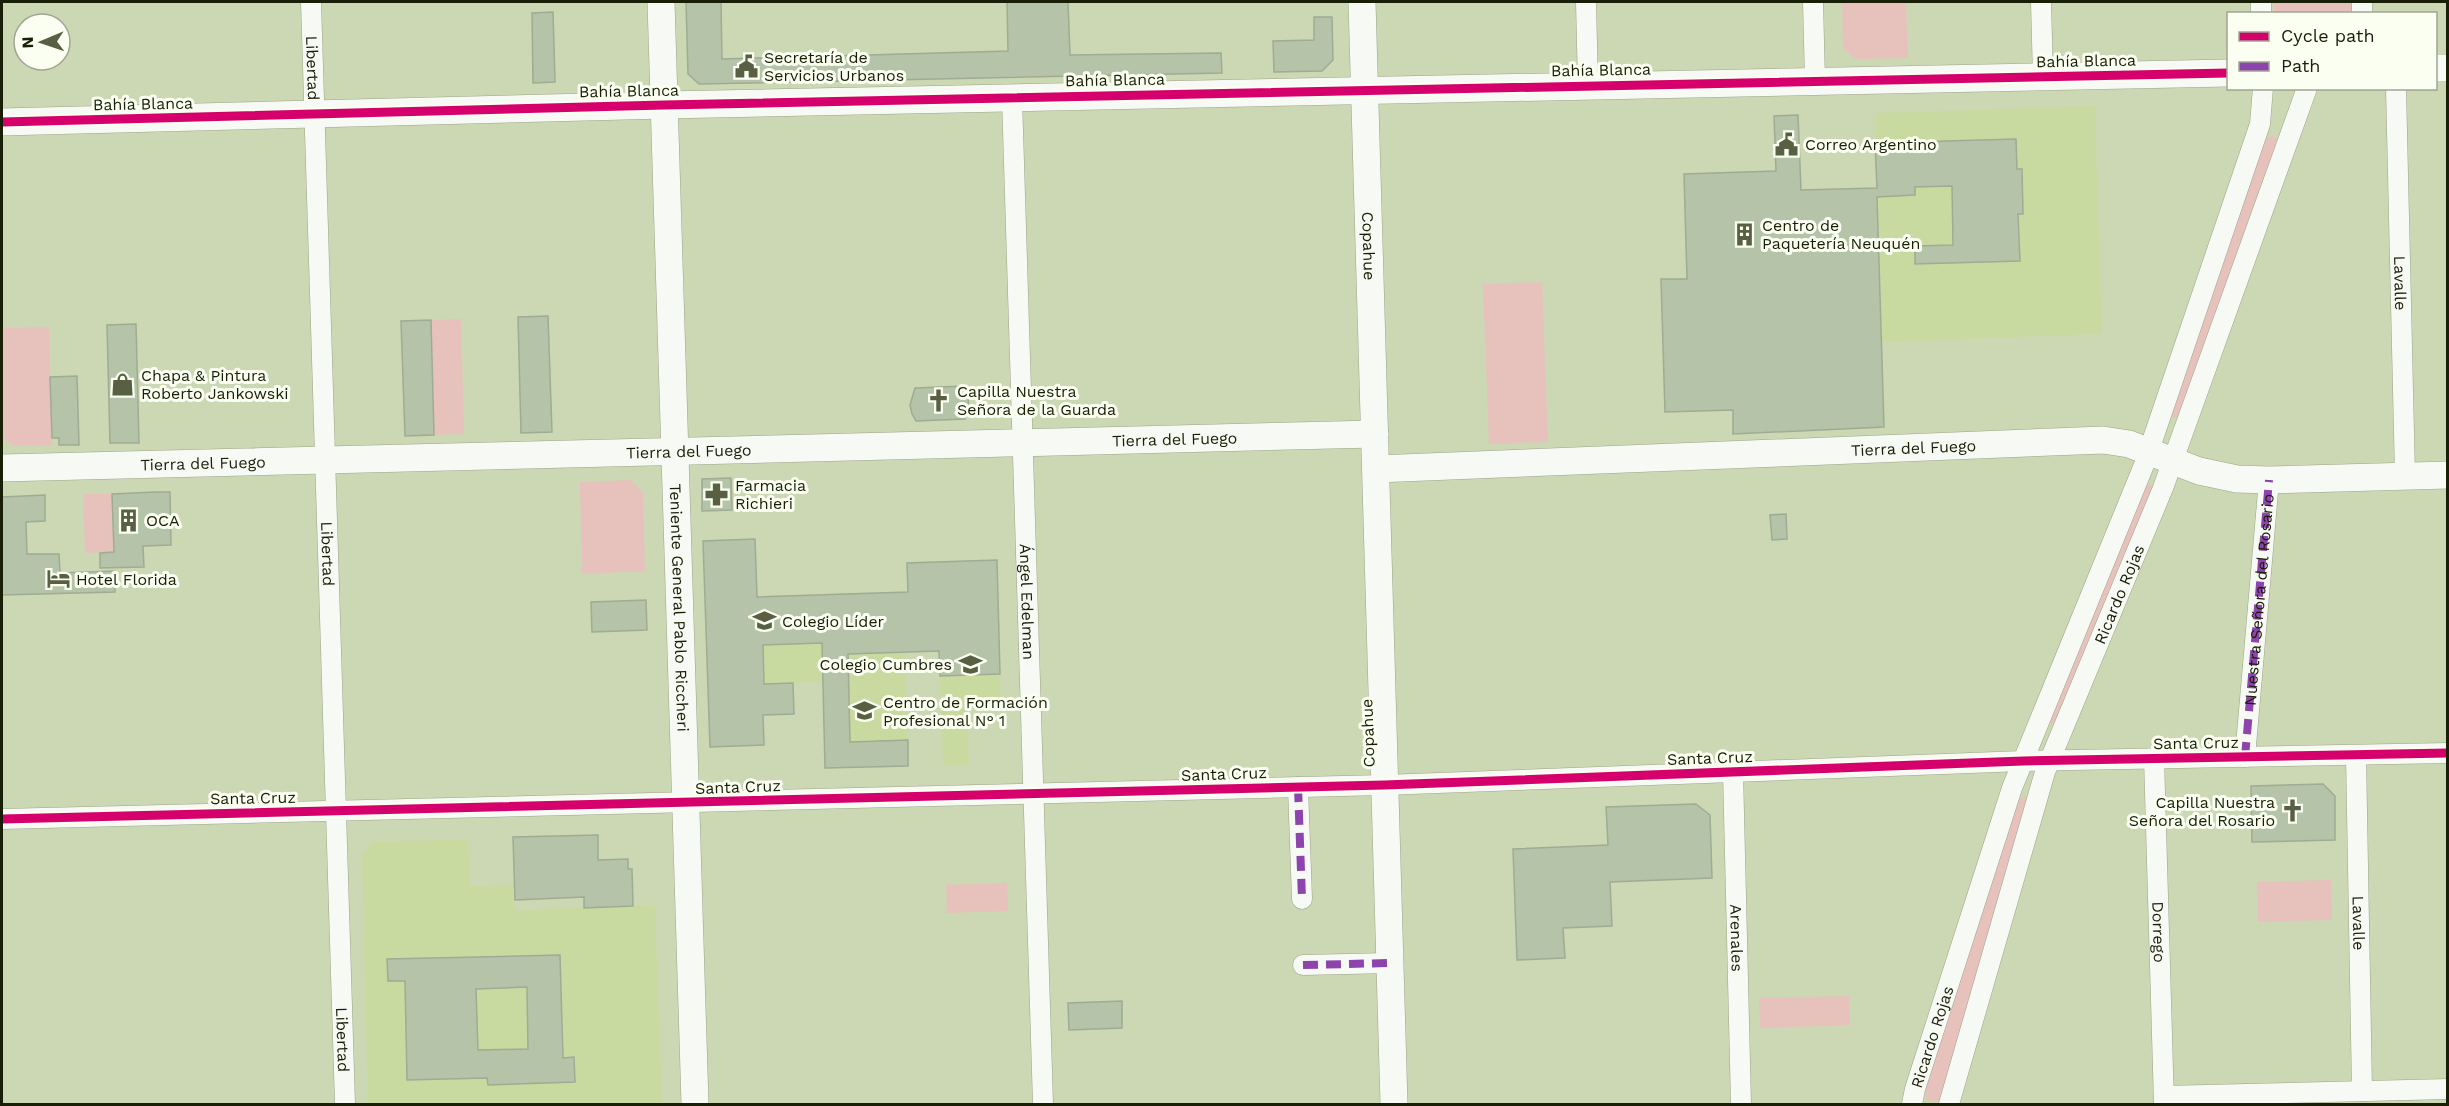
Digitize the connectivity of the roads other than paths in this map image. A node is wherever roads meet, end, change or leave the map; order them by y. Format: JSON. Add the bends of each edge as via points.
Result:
{"nodes":[{"id":1,"x":311,"y":2,"type":"edge"},
{"id":2,"x":661,"y":2,"type":"edge"},
{"id":3,"x":1362,"y":2,"type":"edge"},
{"id":4,"x":1586,"y":2,"type":"edge"},
{"id":5,"x":1813,"y":2,"type":"edge"},
{"id":6,"x":2041,"y":2,"type":"edge"},
{"id":7,"x":2227,"y":73,"type":"edge"},
{"id":8,"x":2043,"y":77,"type":"junction"},
{"id":9,"x":1815,"y":81,"type":"junction"},
{"id":10,"x":1588,"y":86,"type":"junction"},
{"id":11,"x":1364,"y":90,"type":"junction"},
{"id":12,"x":2263,"y":90,"type":"edge"},
{"id":13,"x":2306,"y":90,"type":"edge"},
{"id":14,"x":2396,"y":90,"type":"edge"},
{"id":15,"x":1012,"y":98,"type":"junction"},
{"id":16,"x":664,"y":105,"type":"junction"},
{"id":17,"x":315,"y":114,"type":"junction"},
{"id":18,"x":2,"y":122,"type":"edge"},
{"id":19,"x":1375,"y":434,"type":"junction"},
{"id":20,"x":1023,"y":443,"type":"junction"},
{"id":21,"x":675,"y":451,"type":"junction"},
{"id":22,"x":2148,"y":451,"type":"junction"},
{"id":23,"x":325,"y":460,"type":"junction"},
{"id":24,"x":2173,"y":461,"type":"junction"},
{"id":25,"x":2,"y":468,"type":"edge"},
{"id":26,"x":1376,"y":468,"type":"junction"},
{"id":27,"x":2448,"y":475,"type":"edge"},
{"id":28,"x":2405,"y":476,"type":"junction"},
{"id":29,"x":2269,"y":480,"type":"junction"},
{"id":30,"x":2448,"y":753,"type":"edge"},
{"id":31,"x":2356,"y":755,"type":"junction"},
{"id":32,"x":2245,"y":757,"type":"junction"},
{"id":33,"x":2154,"y":758,"type":"junction"},
{"id":34,"x":2050,"y":760,"type":"junction"},
{"id":35,"x":2023,"y":761,"type":"junction"},
{"id":36,"x":1733,"y":772,"type":"junction"},
{"id":37,"x":1384,"y":785,"type":"junction"},
{"id":38,"x":1298,"y":787,"type":"junction"},
{"id":39,"x":1033,"y":795,"type":"junction"},
{"id":40,"x":685,"y":804,"type":"junction"},
{"id":41,"x":336,"y":812,"type":"junction"},
{"id":42,"x":2,"y":819,"type":"edge"},
{"id":43,"x":1302,"y":898,"type":"dead end"},
{"id":44,"x":1390,"y":963,"type":"junction"},
{"id":45,"x":1303,"y":965,"type":"dead end"},
{"id":46,"x":2448,"y":1089,"type":"edge"},
{"id":47,"x":2362,"y":1091,"type":"junction"},
{"id":48,"x":2164,"y":1100,"type":"edge"},
{"id":49,"x":345,"y":1104,"type":"edge"},
{"id":50,"x":695,"y":1104,"type":"edge"},
{"id":51,"x":1043,"y":1104,"type":"edge"},
{"id":52,"x":1394,"y":1104,"type":"edge"},
{"id":53,"x":1741,"y":1104,"type":"edge"},
{"id":54,"x":1912,"y":1104,"type":"edge"},
{"id":55,"x":1949,"y":1104,"type":"edge"}],
"edges":[{"from":1,"to":17,"type":"street","name":"Libertad"},
{"from":2,"to":16,"type":"street","name":"Teniente General Pablo Riccheri"},
{"from":3,"to":11,"type":"street","name":"Copahue"},
{"from":4,"to":10,"type":"street"},
{"from":5,"to":9,"type":"street"},
{"from":6,"to":8,"type":"street"},
{"from":7,"to":8,"type":"street","name":"Bahía Blanca"},
{"from":8,"to":9,"type":"street","name":"Bahía Blanca"},
{"from":9,"to":10,"type":"street","name":"Bahía Blanca"},
{"from":10,"to":11,"type":"street","name":"Bahía Blanca"},
{"from":11,"to":15,"type":"street","name":"Bahía Blanca"},
{"from":11,"to":19,"type":"street","name":"Copahue"},
{"from":12,"to":22,"type":"street","name":"Ricardo Rojas","via":[[2257,134]]},
{"from":13,"to":24,"type":"street","name":"Ricardo Rojas"},
{"from":14,"to":28,"type":"street","name":"Lavalle"},
{"from":15,"to":16,"type":"street","name":"Bahía Blanca"},
{"from":15,"to":20,"type":"street","name":"Ángel Edelman"},
{"from":16,"to":17,"type":"street","name":"Bahía Blanca"},
{"from":16,"to":21,"type":"street","name":"Teniente General Pablo Riccheri"},
{"from":17,"to":18,"type":"street","name":"Bahía Blanca"},
{"from":17,"to":23,"type":"street","name":"Libertad"},
{"from":19,"to":20,"type":"street","name":"Tierra del Fuego"},
{"from":19,"to":26,"type":"street","name":"Copahue"},
{"from":20,"to":21,"type":"street","name":"Tierra del Fuego"},
{"from":20,"to":39,"type":"street","name":"Ángel Edelman"},
{"from":21,"to":23,"type":"street","name":"Tierra del Fuego"},
{"from":21,"to":40,"type":"street","name":"Teniente General Pablo Riccheri"},
{"from":22,"to":24,"type":"street","name":"Tierra del Fuego"},
{"from":22,"to":26,"type":"street","name":"Tierra del Fuego","via":[[2121,442],[2095,440]]},
{"from":22,"to":35,"type":"street","name":"Ricardo Rojas"},
{"from":23,"to":25,"type":"street","name":"Tierra del Fuego"},
{"from":23,"to":41,"type":"street","name":"Libertad"},
{"from":24,"to":29,"type":"street","name":"Tierra del Fuego","via":[[2223,476]]},
{"from":24,"to":34,"type":"street","name":"Ricardo Rojas"},
{"from":26,"to":37,"type":"street","name":"Copahue"},
{"from":27,"to":28,"type":"street","name":"Tierra del Fuego"},
{"from":28,"to":29,"type":"street","name":"Tierra del Fuego"},
{"from":29,"to":32,"type":"street","name":"Nuestra Señora del Rosario"},
{"from":30,"to":31,"type":"street","name":"Santa Cruz"},
{"from":31,"to":32,"type":"street","name":"Santa Cruz"},
{"from":31,"to":47,"type":"street","name":"Lavalle"},
{"from":32,"to":33,"type":"street","name":"Santa Cruz"},
{"from":33,"to":34,"type":"street","name":"Santa Cruz"},
{"from":33,"to":48,"type":"street","name":"Dorrego"},
{"from":34,"to":35,"type":"street","name":"Santa Cruz"},
{"from":34,"to":55,"type":"street","name":"Ricardo Rojas"},
{"from":35,"to":36,"type":"street","name":"Santa Cruz"},
{"from":35,"to":54,"type":"street","name":"Ricardo Rojas"},
{"from":36,"to":37,"type":"street","name":"Santa Cruz"},
{"from":36,"to":53,"type":"street","name":"Arenales"},
{"from":37,"to":38,"type":"street","name":"Santa Cruz"},
{"from":37,"to":44,"type":"street","name":"Copahue"},
{"from":38,"to":39,"type":"street","name":"Santa Cruz"},
{"from":38,"to":43,"type":"street"},
{"from":39,"to":40,"type":"street","name":"Santa Cruz"},
{"from":39,"to":51,"type":"street","name":"Ángel Edelman"},
{"from":40,"to":41,"type":"street","name":"Santa Cruz"},
{"from":40,"to":50,"type":"street","name":"Teniente General Pablo Riccheri"},
{"from":41,"to":42,"type":"street","name":"Santa Cruz"},
{"from":41,"to":49,"type":"street","name":"Libertad"},
{"from":44,"to":45,"type":"street"},
{"from":44,"to":52,"type":"street","name":"Copahue"},
{"from":46,"to":47,"type":"street"},
{"from":47,"to":48,"type":"street"}]}
